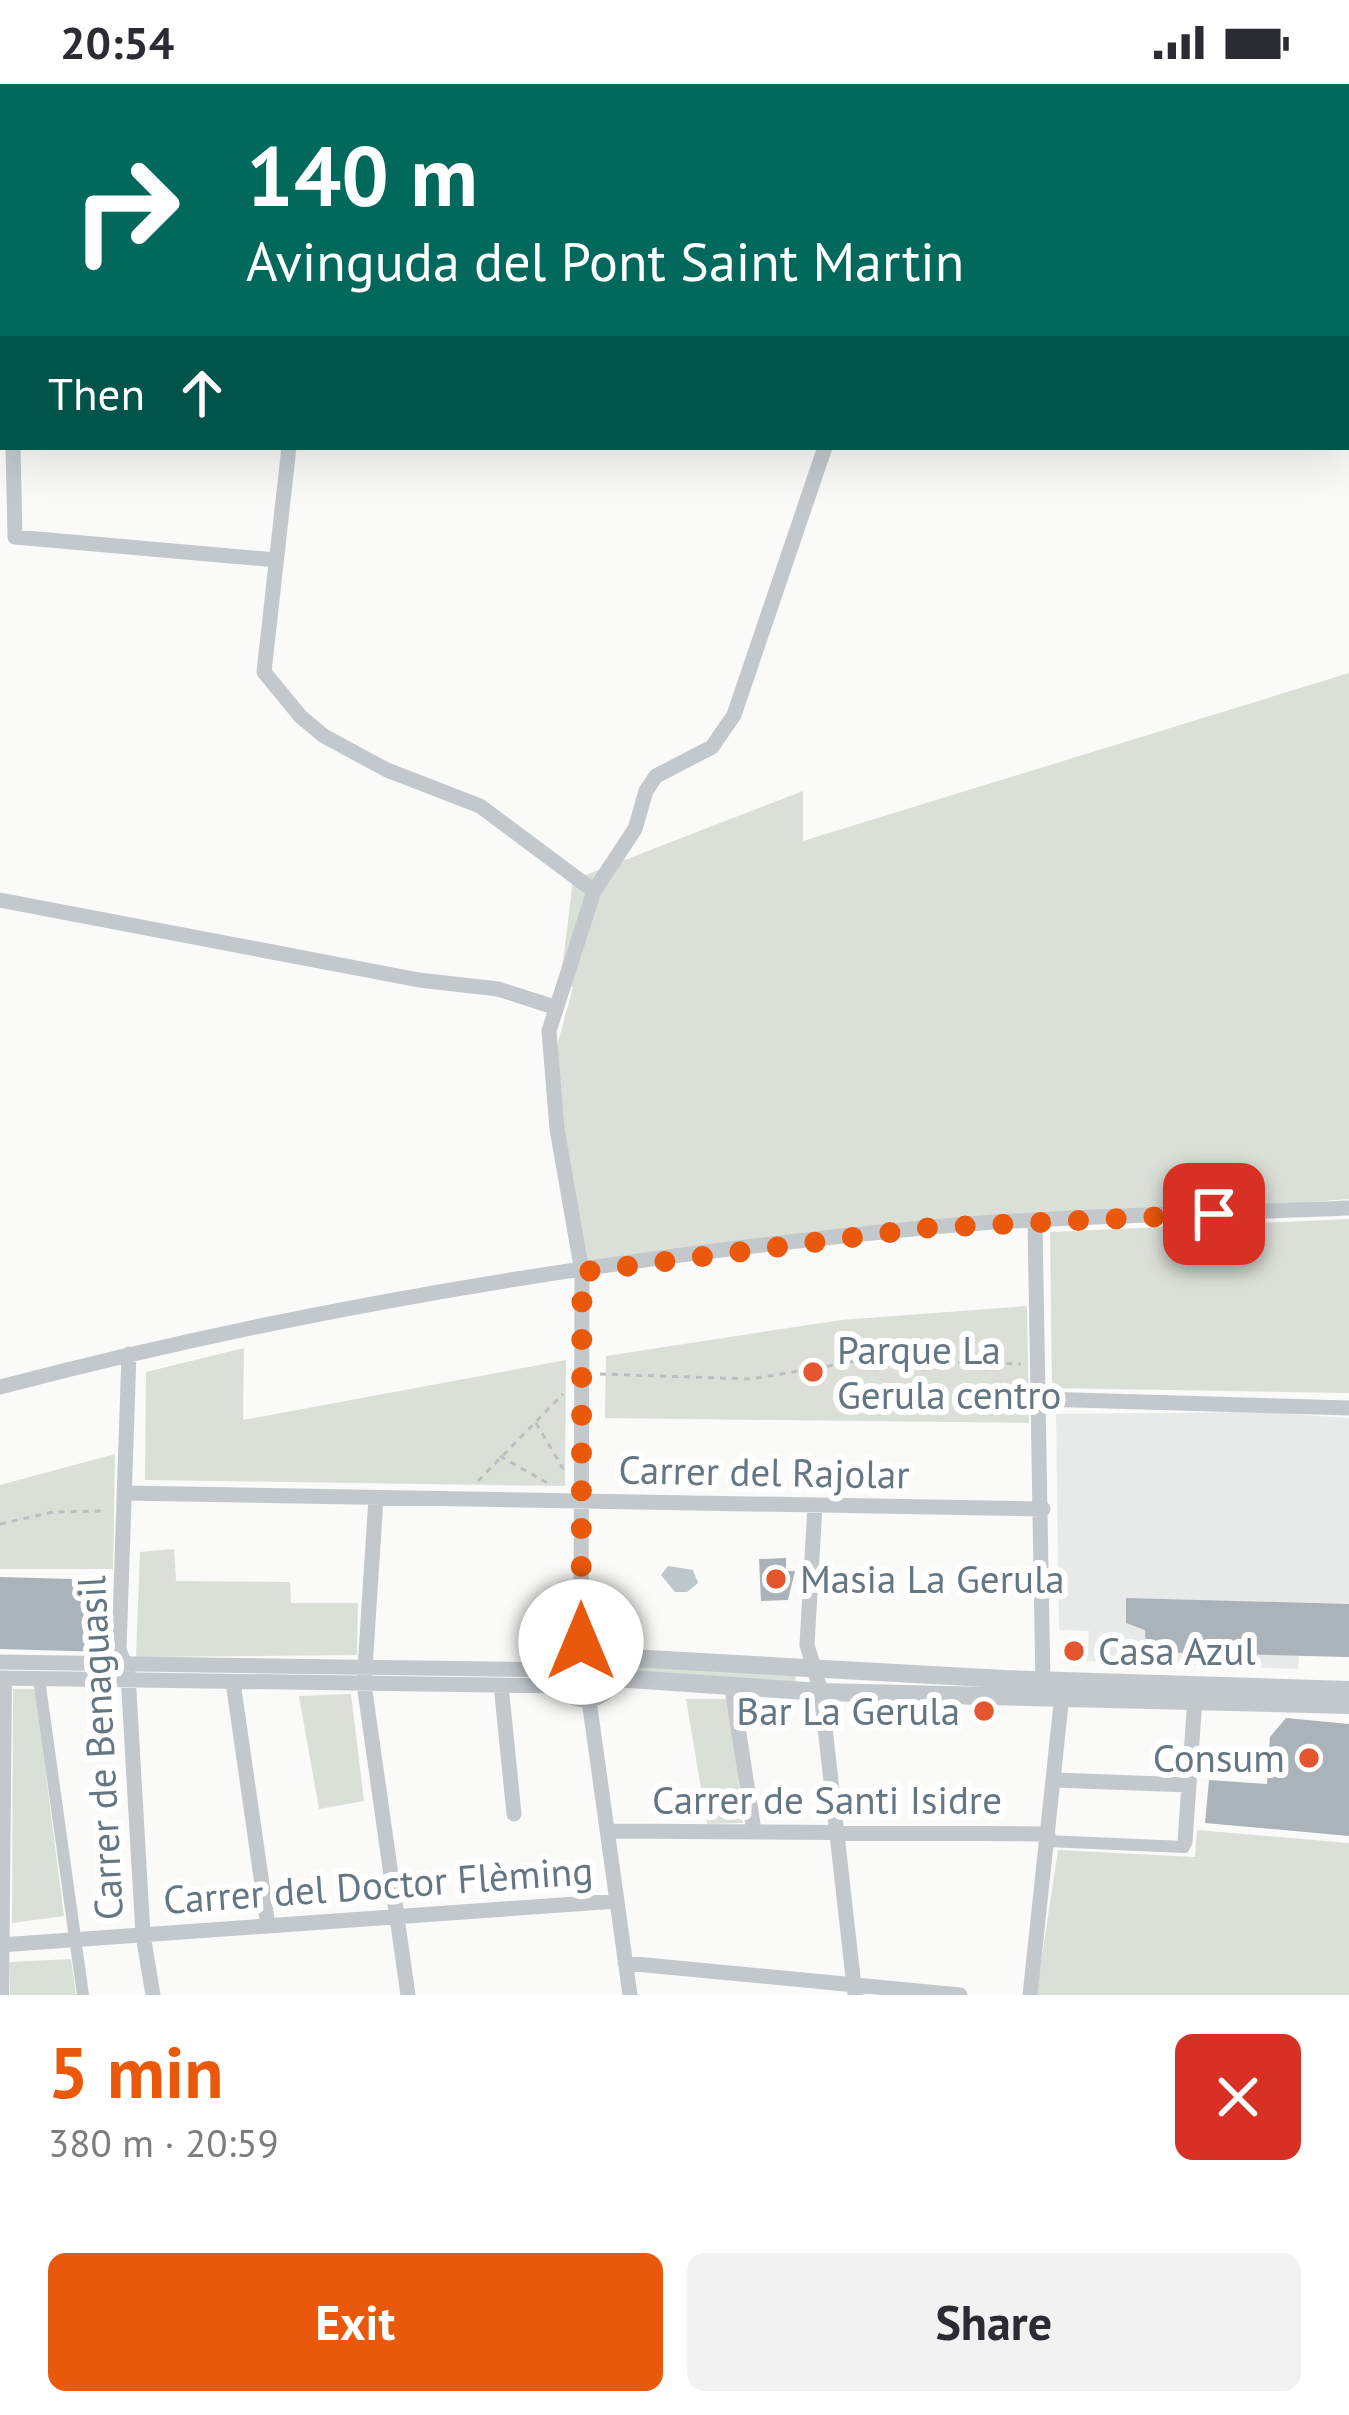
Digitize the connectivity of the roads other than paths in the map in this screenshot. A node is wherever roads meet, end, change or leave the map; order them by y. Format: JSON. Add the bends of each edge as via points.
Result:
{"nodes":[{"id":1,"x":13,"y":450,"type":"edge"},
{"id":2,"x":290,"y":450,"type":"edge"},
{"id":3,"x":824,"y":450,"type":"edge"},
{"id":4,"x":277,"y":560,"type":"junction"},
{"id":5,"x":594,"y":891,"type":"junction"},
{"id":6,"x":0,"y":901,"type":"edge"},
{"id":7,"x":554,"y":1007,"type":"junction"},
{"id":8,"x":1349,"y":1208,"type":"edge"},
{"id":9,"x":1035,"y":1222,"type":"junction"},
{"id":10,"x":582,"y":1272,"type":"junction"},
{"id":11,"x":129,"y":1354,"type":"junction"},
{"id":12,"x":0,"y":1387,"type":"edge"},
{"id":13,"x":1040,"y":1399,"type":"junction"},
{"id":14,"x":1349,"y":1408,"type":"edge"},
{"id":15,"x":376,"y":1498,"type":"junction"},
{"id":16,"x":124,"y":1502,"type":"junction"},
{"id":17,"x":582,"y":1502,"type":"junction"},
{"id":18,"x":815,"y":1505,"type":"junction"},
{"id":19,"x":1043,"y":1509,"type":"junction"},
{"id":20,"x":581,"y":1642,"type":"junction"},
{"id":21,"x":612,"y":1657,"type":"junction"},
{"id":22,"x":812,"y":1668,"type":"junction"},
{"id":23,"x":2,"y":1673,"type":"edge"},
{"id":24,"x":127,"y":1673,"type":"junction"},
{"id":25,"x":364,"y":1676,"type":"junction"},
{"id":26,"x":559,"y":1678,"type":"junction"},
{"id":27,"x":614,"y":1678,"type":"junction"},
{"id":28,"x":39,"y":1679,"type":"junction"},
{"id":29,"x":232,"y":1682,"type":"junction"},
{"id":30,"x":501,"y":1685,"type":"junction"},
{"id":31,"x":732,"y":1688,"type":"junction"},
{"id":32,"x":1050,"y":1690,"type":"junction"},
{"id":33,"x":1349,"y":1690,"type":"edge"},
{"id":34,"x":820,"y":1692,"type":"junction"},
{"id":35,"x":1195,"y":1698,"type":"junction"},
{"id":36,"x":589,"y":1700,"type":"junction"},
{"id":37,"x":1349,"y":1705,"type":"edge"},
{"id":38,"x":1055,"y":1780,"type":"junction"},
{"id":39,"x":1189,"y":1785,"type":"junction"},
{"id":40,"x":514,"y":1814,"type":"dead end"},
{"id":41,"x":607,"y":1831,"type":"junction"},
{"id":42,"x":754,"y":1831,"type":"junction"},
{"id":43,"x":833,"y":1832,"type":"junction"},
{"id":44,"x":1047,"y":1838,"type":"junction"},
{"id":45,"x":1185,"y":1842,"type":"joint"},
{"id":46,"x":617,"y":1901,"type":"junction"},
{"id":47,"x":394,"y":1917,"type":"junction"},
{"id":48,"x":268,"y":1926,"type":"junction"},
{"id":49,"x":143,"y":1935,"type":"junction"},
{"id":50,"x":74,"y":1941,"type":"junction"},
{"id":51,"x":2,"y":1945,"type":"edge"},
{"id":52,"x":625,"y":1963,"type":"junction"},
{"id":53,"x":854,"y":1990,"type":"edge"},
{"id":54,"x":3,"y":1995,"type":"edge"},
{"id":55,"x":83,"y":1995,"type":"edge"},
{"id":56,"x":153,"y":1995,"type":"edge"},
{"id":57,"x":408,"y":1995,"type":"edge"},
{"id":58,"x":630,"y":1995,"type":"edge"},
{"id":59,"x":960,"y":1995,"type":"edge"},
{"id":60,"x":1030,"y":1995,"type":"edge"}],
"edges":[{"from":1,"to":4,"type":"street","via":[[14,537]]},
{"from":2,"to":4,"type":"street"},
{"from":3,"to":5,"type":"street","via":[[734,715],[697,759],[656,776],[635,830]]},
{"from":4,"to":5,"type":"street","via":[[265,672],[301,718],[387,770],[480,806]]},
{"from":5,"to":7,"type":"street"},
{"from":6,"to":7,"type":"street","via":[[498,989]]},
{"from":7,"to":10,"type":"street","via":[[550,1072]]},
{"from":8,"to":9,"type":"street"},
{"from":9,"to":10,"type":"street"},
{"from":9,"to":13,"type":"street"},
{"from":10,"to":11,"type":"street"},
{"from":10,"to":17,"type":"street"},
{"from":11,"to":12,"type":"street"},
{"from":11,"to":16,"type":"street","name":"Carrer de Benaguasil"},
{"from":13,"to":14,"type":"street"},
{"from":13,"to":19,"type":"street"},
{"from":15,"to":16,"type":"street","name":"Carrer del Rajolar"},
{"from":15,"to":17,"type":"street","name":"Carrer del Rajolar"},
{"from":15,"to":25,"type":"street"},
{"from":16,"to":24,"type":"street","name":"Carrer de Benaguasil","via":[[119,1649]]},
{"from":17,"to":18,"type":"street","name":"Carrer del Rajolar"},
{"from":17,"to":20,"type":"street"},
{"from":18,"to":19,"type":"street","name":"Carrer del Rajolar"},
{"from":18,"to":22,"type":"street"},
{"from":19,"to":32,"type":"street"},
{"from":20,"to":21,"type":"street","via":[[599,1644]]},
{"from":20,"to":26,"type":"street","via":[[561,1655]]},
{"from":21,"to":22,"type":"street"},
{"from":21,"to":27,"type":"street"},
{"from":22,"to":32,"type":"street"},
{"from":22,"to":34,"type":"street"},
{"from":23,"to":24,"type":"street"},
{"from":23,"to":28,"type":"street"},
{"from":23,"to":51,"type":"street"},
{"from":24,"to":25,"type":"street"},
{"from":24,"to":28,"type":"street"},
{"from":24,"to":29,"type":"street"},
{"from":24,"to":49,"type":"street","name":"Carrer de Benaguasil"},
{"from":25,"to":26,"type":"street"},
{"from":25,"to":29,"type":"street"},
{"from":25,"to":30,"type":"street"},
{"from":25,"to":47,"type":"street"},
{"from":26,"to":30,"type":"street"},
{"from":26,"to":36,"type":"street","via":[[573,1697]]},
{"from":27,"to":31,"type":"street"},
{"from":27,"to":36,"type":"street"},
{"from":28,"to":50,"type":"street"},
{"from":29,"to":48,"type":"street"},
{"from":30,"to":40,"type":"street"},
{"from":31,"to":34,"type":"street"},
{"from":31,"to":42,"type":"street"},
{"from":32,"to":33,"type":"street"},
{"from":32,"to":34,"type":"street"},
{"from":32,"to":35,"type":"street"},
{"from":32,"to":38,"type":"street"},
{"from":34,"to":43,"type":"street"},
{"from":35,"to":37,"type":"street"},
{"from":35,"to":39,"type":"street"},
{"from":36,"to":41,"type":"street"},
{"from":38,"to":39,"type":"street"},
{"from":38,"to":44,"type":"street"},
{"from":39,"to":45,"type":"street"},
{"from":41,"to":42,"type":"street","name":"Carrer de Santi Isidre"},
{"from":41,"to":46,"type":"street"},
{"from":42,"to":43,"type":"street","name":"Carrer de Santi Isidre"},
{"from":43,"to":44,"type":"street","name":"Carrer de Santi Isidre"},
{"from":43,"to":53,"type":"street"},
{"from":44,"to":45,"type":"street"},
{"from":44,"to":60,"type":"street"},
{"from":46,"to":47,"type":"street","name":"Carrer del Doctor Flèming"},
{"from":46,"to":52,"type":"street"},
{"from":47,"to":48,"type":"street","name":"Carrer del Doctor Flèming"},
{"from":47,"to":57,"type":"street"},
{"from":48,"to":49,"type":"street","name":"Carrer del Doctor Flèming"},
{"from":49,"to":50,"type":"street","name":"Carrer del Doctor Flèming"},
{"from":49,"to":56,"type":"street","name":"Carrer de Benaguasil"},
{"from":50,"to":51,"type":"street","name":"Carrer del Doctor Flèming"},
{"from":50,"to":55,"type":"street"},
{"from":51,"to":54,"type":"street"},
{"from":52,"to":53,"type":"street"},
{"from":52,"to":58,"type":"street"},
{"from":53,"to":59,"type":"street"}]}
